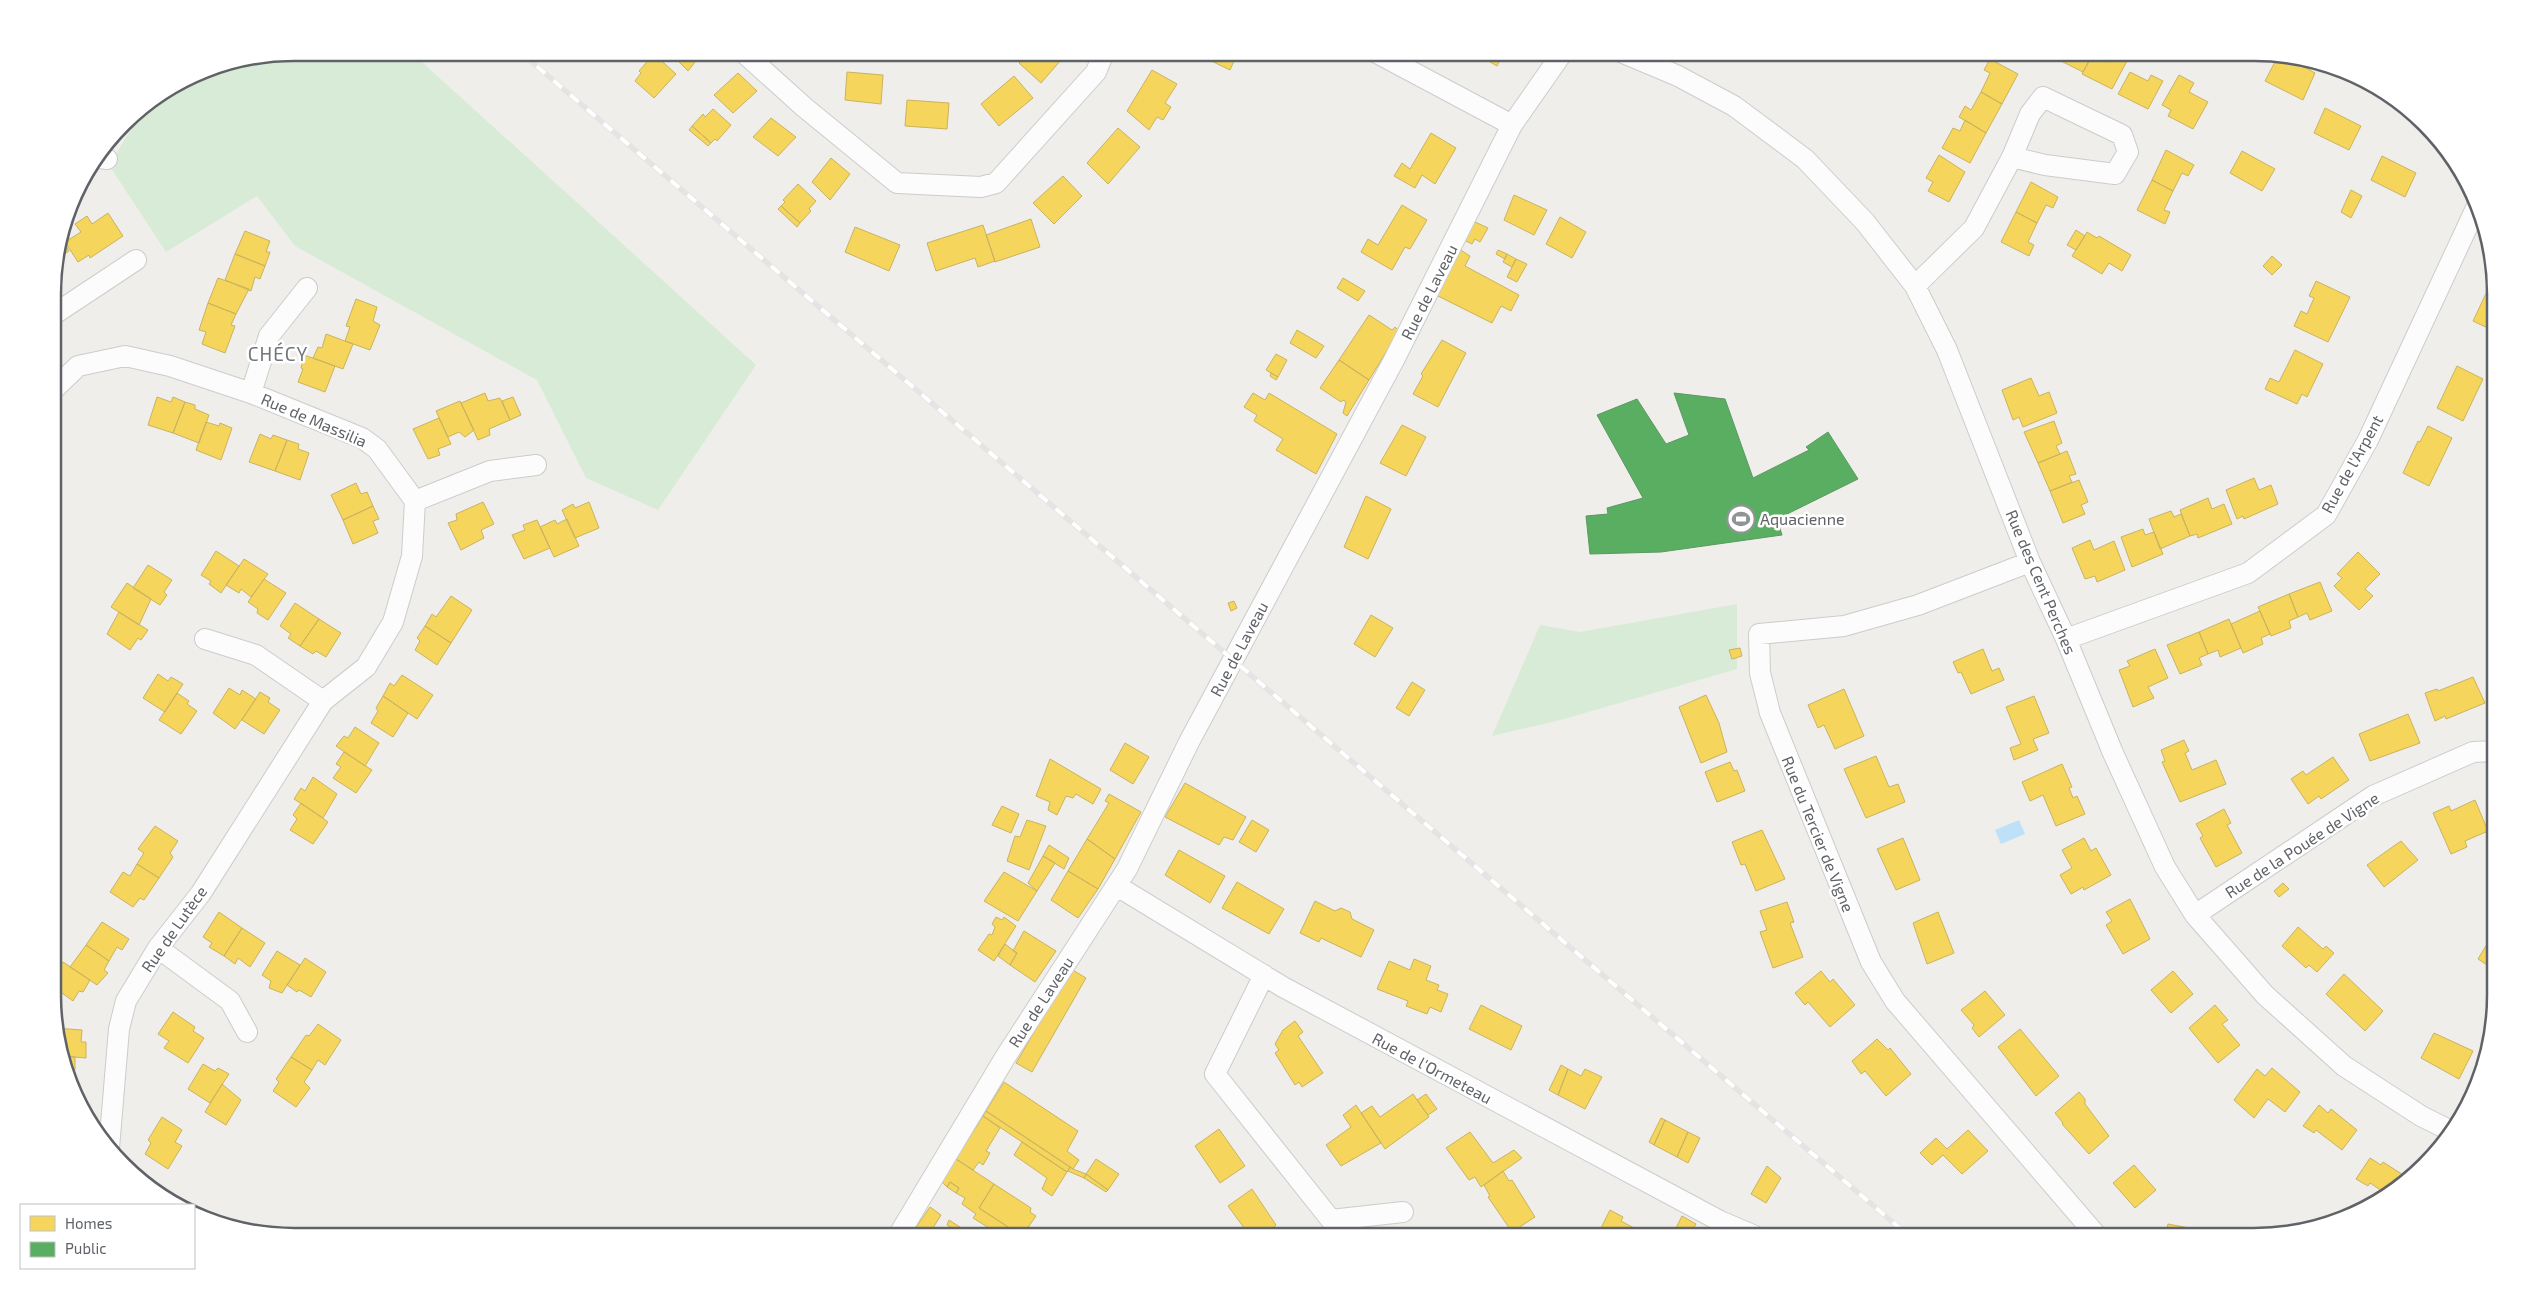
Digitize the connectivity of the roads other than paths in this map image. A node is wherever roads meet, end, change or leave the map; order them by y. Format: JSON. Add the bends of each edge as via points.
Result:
{"nodes":[{"id":1,"x":753,"y":61,"type":"edge"},
{"id":2,"x":1100,"y":61,"type":"edge"},
{"id":3,"x":1392,"y":61,"type":"edge"},
{"id":4,"x":1557,"y":61,"type":"edge"},
{"id":5,"x":1642,"y":61,"type":"edge"},
{"id":6,"x":1512,"y":125,"type":"junction"},
{"id":7,"x":2012,"y":157,"type":"junction"},
{"id":8,"x":2473,"y":216,"type":"edge"},
{"id":9,"x":136,"y":260,"type":"dead end"},
{"id":10,"x":1915,"y":286,"type":"junction"},
{"id":11,"x":307,"y":288,"type":"dead end"},
{"id":12,"x":61,"y":310,"type":"edge"},
{"id":13,"x":61,"y":382,"type":"edge"},
{"id":14,"x":251,"y":393,"type":"junction"},
{"id":15,"x":536,"y":464,"type":"dead end"},
{"id":16,"x":416,"y":501,"type":"junction"},
{"id":17,"x":2030,"y":562,"type":"junction"},
{"id":18,"x":205,"y":639,"type":"dead end"},
{"id":19,"x":2066,"y":639,"type":"junction"},
{"id":20,"x":323,"y":701,"type":"junction"},
{"id":21,"x":2487,"y":751,"type":"edge"},
{"id":22,"x":1117,"y":886,"type":"junction"},
{"id":23,"x":2195,"y":915,"type":"junction"},
{"id":24,"x":158,"y":948,"type":"junction"},
{"id":25,"x":1264,"y":975,"type":"junction"},
{"id":26,"x":248,"y":1032,"type":"dead end"},
{"id":27,"x":2444,"y":1128,"type":"edge"},
{"id":28,"x":110,"y":1137,"type":"edge"},
{"id":29,"x":1403,"y":1212,"type":"dead end"},
{"id":30,"x":903,"y":1228,"type":"edge"},
{"id":31,"x":1736,"y":1228,"type":"edge"},
{"id":32,"x":2090,"y":1228,"type":"edge"}],
"edges":[{"from":1,"to":2,"type":"street","via":[[897,183],[981,187],[996,183],[1096,72]]},
{"from":3,"to":6,"type":"street"},
{"from":4,"to":6,"type":"street","name":"Rue de Laveau"},
{"from":5,"to":10,"type":"street","name":"Rue des Cent Perches","via":[[1734,106],[1805,159],[1865,222]]},
{"from":6,"to":22,"type":"street","name":"Rue de Laveau","via":[[1394,360],[1189,742]]},
{"from":7,"to":7,"type":"street","via":[[2030,114],[2043,97],[2122,135],[2128,152],[2115,174],[2045,165]]},
{"from":7,"to":10,"type":"street","via":[[1974,228]]},
{"from":8,"to":19,"type":"street","name":"Rue de l'Arpent","via":[[2368,440],[2326,515],[2248,573]]},
{"from":9,"to":12,"type":"street"},
{"from":10,"to":17,"type":"street","name":"Rue des Cent Perches","via":[[1947,350]]},
{"from":11,"to":14,"type":"street","via":[[269,336]]},
{"from":13,"to":14,"type":"street","name":"Rue de Massilia","via":[[78,366],[125,356],[170,366]]},
{"from":14,"to":16,"type":"street","name":"Rue de Massilia","via":[[362,438],[377,449]]},
{"from":15,"to":16,"type":"street","via":[[490,470]]},
{"from":16,"to":20,"type":"street","via":[[412,556],[393,622],[366,667]]},
{"from":17,"to":19,"type":"street","name":"Rue des Cent Perches"},
{"from":17,"to":32,"type":"street","name":"Rue du Tercier de Vigne","via":[[1918,605],[1844,626],[1759,634],[1760,673],[1770,713],[1790,767],[1871,962],[1895,1001]]},
{"from":18,"to":20,"type":"street","via":[[256,655]]},
{"from":19,"to":23,"type":"street","name":"Rue des Cent Perches","via":[[2165,866]]},
{"from":20,"to":24,"type":"street","name":"Rue de Lutèce","via":[[201,893]]},
{"from":21,"to":23,"type":"street","name":"Rue de la Pouée de Vigne","via":[[2472,752],[2373,796]]},
{"from":22,"to":25,"type":"street","name":"Rue de l'Ormeteau"},
{"from":22,"to":30,"type":"street","name":"Rue de Laveau","via":[[1011,1048]]},
{"from":23,"to":27,"type":"street","name":"Rue des Cent Perches","via":[[2265,995],[2344,1066],[2420,1116]]},
{"from":24,"to":26,"type":"street","via":[[230,1001]]},
{"from":24,"to":28,"type":"street","name":"Rue de Lutèce","via":[[126,1001],[119,1029]]},
{"from":25,"to":29,"type":"street","via":[[1215,1074],[1331,1220]]},
{"from":25,"to":31,"type":"street","name":"Rue de l'Ormeteau","via":[[1460,1083]]}]}
